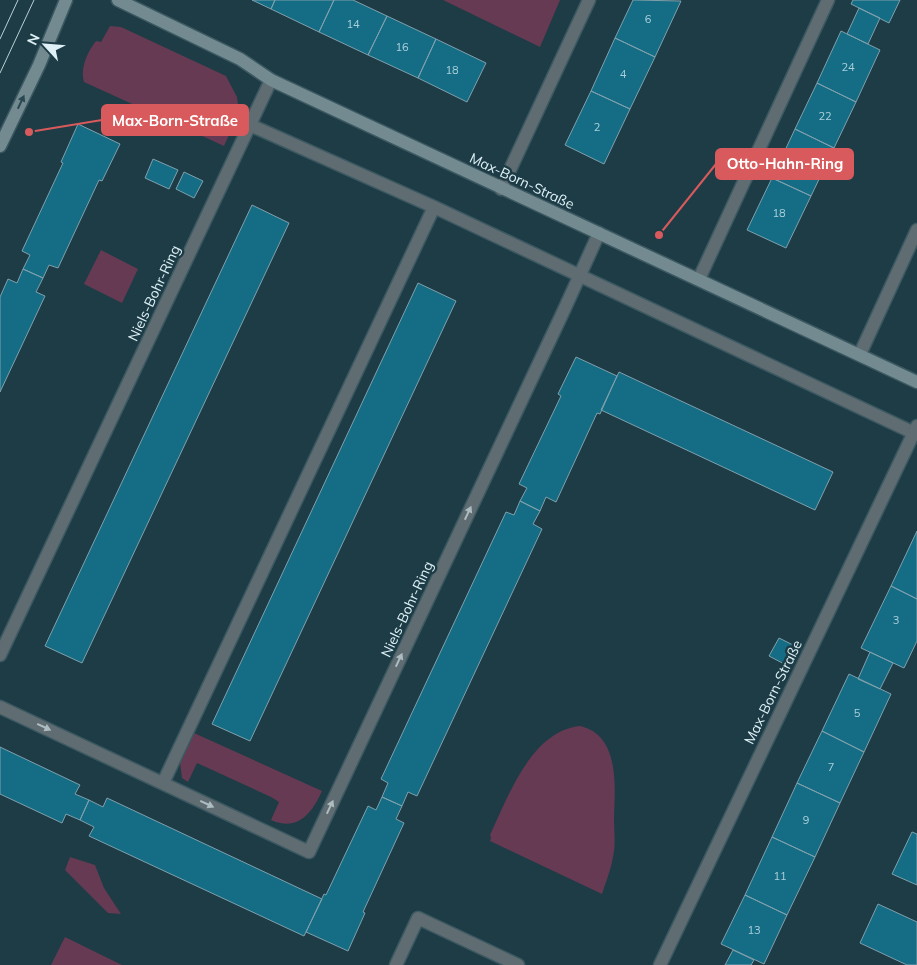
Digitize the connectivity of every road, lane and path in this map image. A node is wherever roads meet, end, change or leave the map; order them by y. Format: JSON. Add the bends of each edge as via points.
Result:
{"nodes":[{"id":1,"x":66,"y":0,"type":"edge"},
{"id":2,"x":118,"y":0,"type":"edge"},
{"id":3,"x":588,"y":0,"type":"edge"},
{"id":4,"x":828,"y":0,"type":"edge"},
{"id":5,"x":271,"y":80,"type":"junction"},
{"id":6,"x":250,"y":125,"type":"junction"},
{"id":7,"x":0,"y":146,"type":"edge"},
{"id":8,"x":501,"y":189,"type":"junction"},
{"id":9,"x":434,"y":207,"type":"junction"},
{"id":10,"x":917,"y":230,"type":"edge"},
{"id":11,"x":599,"y":233,"type":"junction"},
{"id":12,"x":580,"y":276,"type":"junction"},
{"id":13,"x":699,"y":279,"type":"junction"},
{"id":14,"x":860,"y":354,"type":"junction"},
{"id":15,"x":917,"y":382,"type":"edge"},
{"id":16,"x":915,"y":429,"type":"edge"},
{"id":17,"x":0,"y":655,"type":"edge"},
{"id":18,"x":0,"y":707,"type":"edge"},
{"id":19,"x":163,"y":783,"type":"junction"},
{"id":20,"x":396,"y":965,"type":"edge"},
{"id":21,"x":518,"y":965,"type":"edge"},
{"id":22,"x":660,"y":965,"type":"edge"}],
"edges":[{"from":7,"to":1,"type":"street","one_way":true},
{"from":2,"to":5,"type":"street","name":"Max-Born-Straße","via":[[240,59]]},
{"from":3,"to":8,"type":"street"},
{"from":4,"to":13,"type":"street"},
{"from":5,"to":6,"type":"street","name":"Niels-Bohr-Ring"},
{"from":5,"to":8,"type":"street","name":"Max-Born-Straße"},
{"from":6,"to":9,"type":"street","name":"Max-Born-Straße"},
{"from":6,"to":17,"type":"street","name":"Niels-Bohr-Ring"},
{"from":8,"to":11,"type":"street","name":"Max-Born-Straße"},
{"from":9,"to":12,"type":"street","name":"Max-Born-Straße"},
{"from":9,"to":19,"type":"street"},
{"from":10,"to":14,"type":"street"},
{"from":11,"to":12,"type":"street","name":"Niels-Bohr-Ring"},
{"from":11,"to":13,"type":"street","name":"Max-Born-Straße"},
{"from":12,"to":16,"type":"street","name":"Max-Born-Straße"},
{"from":19,"to":12,"type":"street","name":"Niels-Bohr-Ring","one_way":true,"via":[[309,852]]},
{"from":13,"to":14,"type":"street","name":"Max-Born-Straße"},
{"from":14,"to":15,"type":"street","name":"Max-Born-Straße"},
{"from":16,"to":22,"type":"street","name":"Max-Born-Straße"},
{"from":18,"to":19,"type":"street","name":"Niels-Bohr-Ring","one_way":true},
{"from":20,"to":21,"type":"street","via":[[418,918]]}]}
